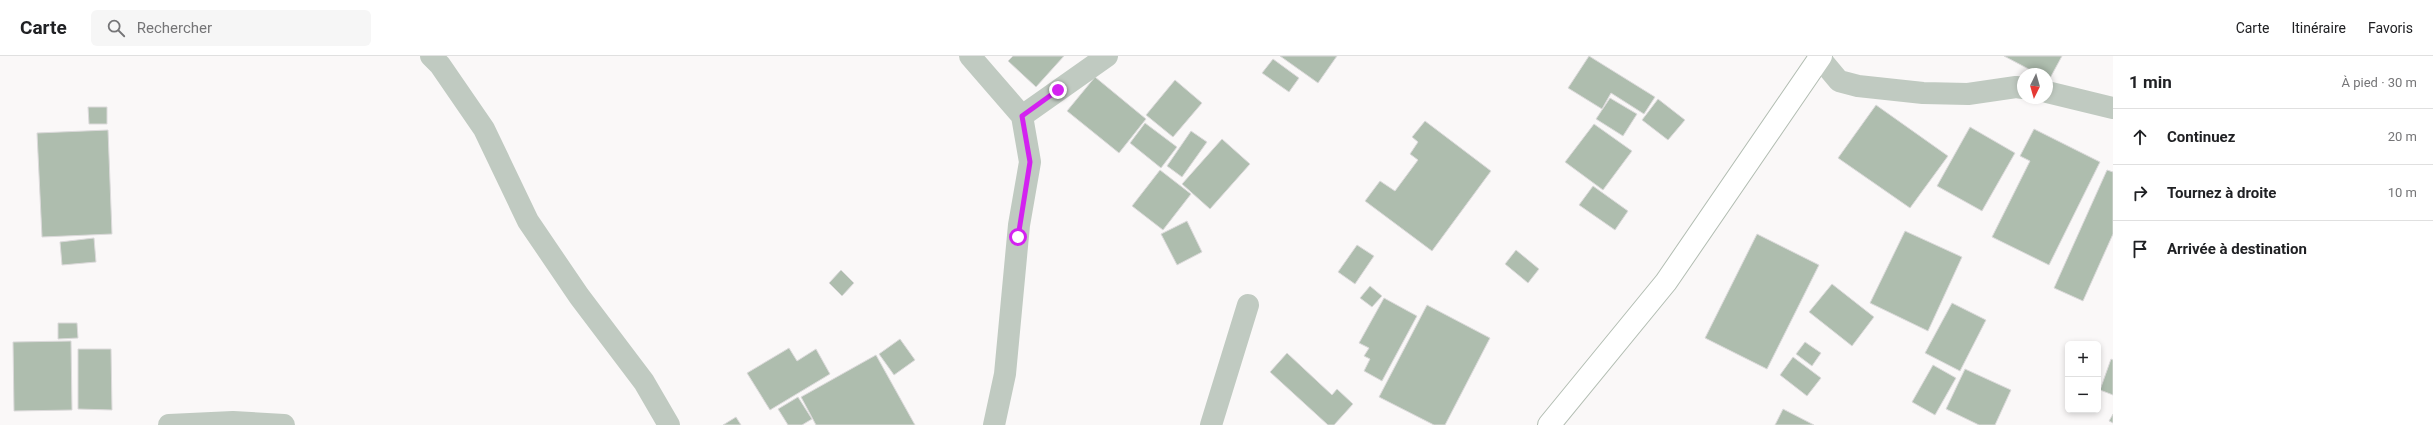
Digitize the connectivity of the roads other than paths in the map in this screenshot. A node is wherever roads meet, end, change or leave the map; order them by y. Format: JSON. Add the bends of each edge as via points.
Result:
{"nodes":[{"id":1,"x":431,"y":56,"type":"edge"},
{"id":2,"x":970,"y":56,"type":"edge"},
{"id":3,"x":1108,"y":56,"type":"edge"},
{"id":4,"x":1819,"y":57,"type":"edge"},
{"id":5,"x":2017,"y":89,"type":"edge"},
{"id":6,"x":2053,"y":93,"type":"edge"},
{"id":7,"x":2113,"y":108,"type":"edge"},
{"id":8,"x":1022,"y":116,"type":"junction"},
{"id":9,"x":1248,"y":305,"type":"dead end"},
{"id":10,"x":169,"y":425,"type":"edge"},
{"id":11,"x":284,"y":425,"type":"edge"},
{"id":12,"x":669,"y":425,"type":"edge"},
{"id":13,"x":994,"y":425,"type":"edge"},
{"id":14,"x":1212,"y":425,"type":"edge"},
{"id":15,"x":1549,"y":425,"type":"edge"}],
"edges":[{"from":1,"to":12,"type":"street","via":[[484,129],[528,221],[579,296],[644,382]]},
{"from":2,"to":8,"type":"street"},
{"from":3,"to":8,"type":"street"},
{"from":4,"to":5,"type":"street","via":[[1839,81],[1858,86],[1923,93],[1968,94]]},
{"from":4,"to":15,"type":"main road","via":[[1666,282]]},
{"from":6,"to":7,"type":"street"},
{"from":8,"to":13,"type":"street","via":[[1030,162],[1020,225],[1005,374]]},
{"from":9,"to":14,"type":"street"},
{"from":10,"to":11,"type":"street","via":[[233,422]]}]}
